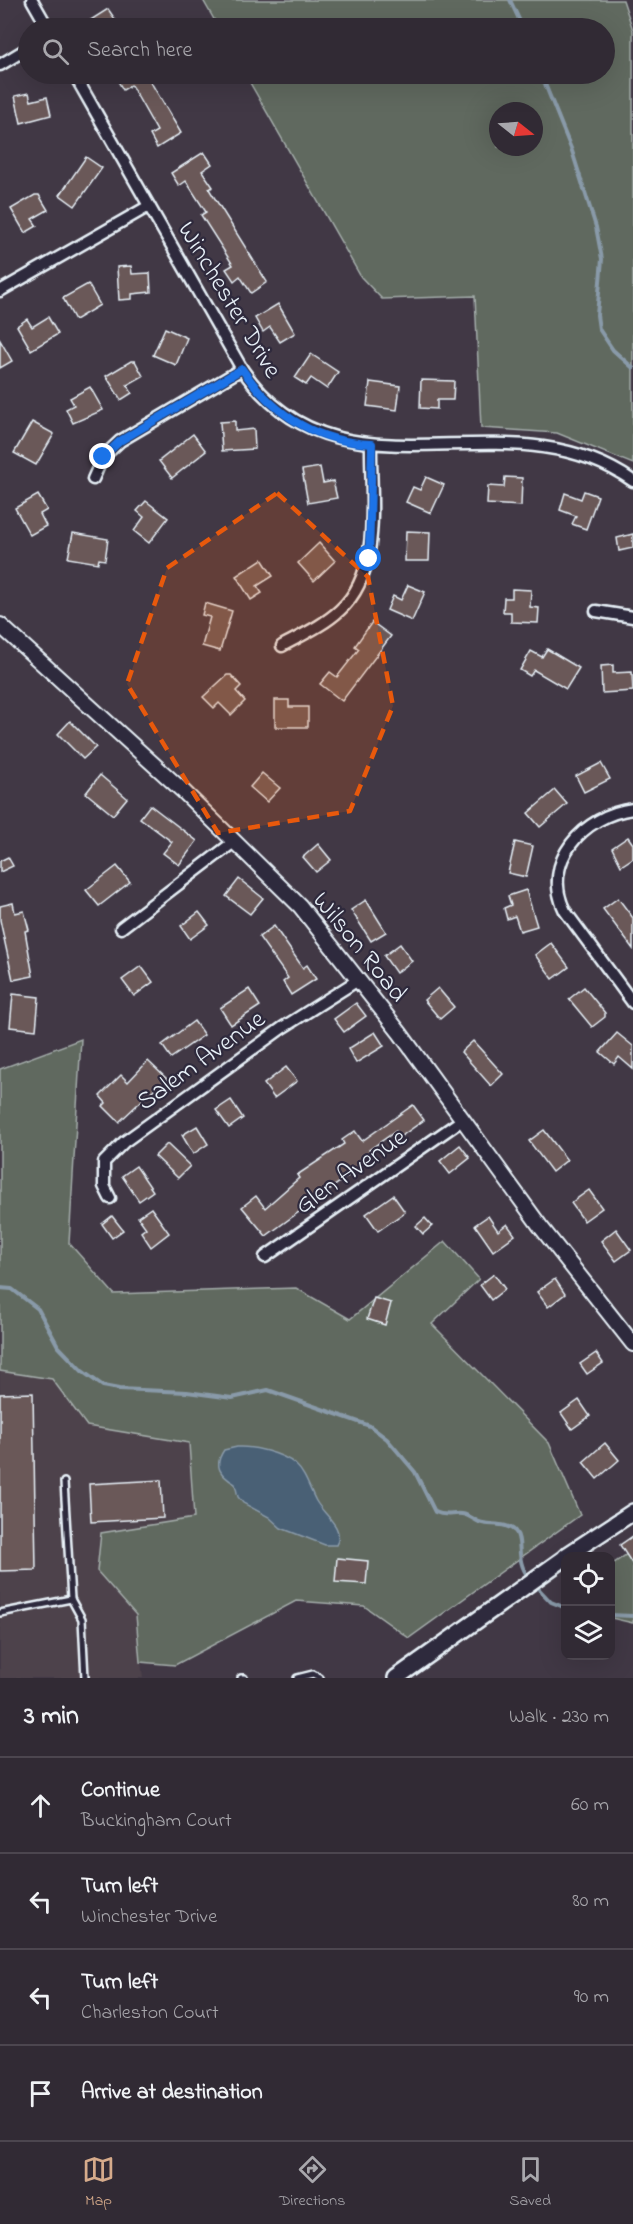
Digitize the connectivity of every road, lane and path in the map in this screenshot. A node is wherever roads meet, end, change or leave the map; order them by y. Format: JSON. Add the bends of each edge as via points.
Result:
{"nodes":[{"id":1,"x":32,"y":0,"type":"edge"},
{"id":2,"x":42,"y":18,"type":"edge"},
{"id":3,"x":18,"y":54,"type":"edge"},
{"id":4,"x":0,"y":64,"type":"edge"},
{"id":5,"x":80,"y":84,"type":"edge"},
{"id":6,"x":149,"y":206,"type":"junction"},
{"id":7,"x":0,"y":291,"type":"edge"},
{"id":8,"x":242,"y":369,"type":"junction"},
{"id":9,"x":372,"y":444,"type":"junction"},
{"id":10,"x":93,"y":479,"type":"dead end"},
{"id":11,"x":633,"y":481,"type":"edge"},
{"id":12,"x":596,"y":611,"type":"dead end"},
{"id":13,"x":633,"y":617,"type":"edge"},
{"id":14,"x":0,"y":625,"type":"edge"},
{"id":15,"x":282,"y":646,"type":"dead end"},
{"id":16,"x":633,"y":809,"type":"edge"},
{"id":17,"x":235,"y":841,"type":"junction"},
{"id":18,"x":121,"y":928,"type":"dead end"},
{"id":19,"x":358,"y":980,"type":"junction"},
{"id":20,"x":633,"y":1003,"type":"edge"},
{"id":21,"x":462,"y":1120,"type":"junction"},
{"id":22,"x":110,"y":1198,"type":"dead end"},
{"id":23,"x":265,"y":1257,"type":"dead end"},
{"id":24,"x":633,"y":1344,"type":"edge"},
{"id":25,"x":64,"y":1482,"type":"dead end"},
{"id":26,"x":633,"y":1512,"type":"edge"},
{"id":27,"x":573,"y":1552,"type":"edge"},
{"id":28,"x":561,"y":1560,"type":"edge"},
{"id":29,"x":71,"y":1599,"type":"junction"},
{"id":30,"x":0,"y":1613,"type":"edge"},
{"id":31,"x":85,"y":1678,"type":"edge"},
{"id":32,"x":297,"y":1678,"type":"edge"},
{"id":33,"x":320,"y":1678,"type":"edge"},
{"id":34,"x":396,"y":1678,"type":"edge"}],
"edges":[{"from":1,"to":2,"type":"street"},
{"from":3,"to":4,"type":"street"},
{"from":5,"to":6,"type":"street","name":"Winchester Drive"},
{"from":6,"to":7,"type":"street"},
{"from":6,"to":8,"type":"street","name":"Winchester Drive"},
{"from":8,"to":9,"type":"street","name":"Winchester Drive","via":[[271,404],[299,424],[334,438]]},
{"from":8,"to":10,"type":"street","via":[[120,441],[103,457]]},
{"from":9,"to":11,"type":"street","name":"Winchester Drive","via":[[535,444],[583,456]]},
{"from":9,"to":15,"type":"street","via":[[370,545],[362,580],[336,614]]},
{"from":12,"to":13,"type":"street"},
{"from":14,"to":17,"type":"street","name":"Wilson Road"},
{"from":16,"to":20,"type":"street","via":[[608,815],[578,836],[566,850],[557,876],[565,911]]},
{"from":17,"to":18,"type":"street"},
{"from":17,"to":19,"type":"street","name":"Wilson Road","via":[[300,906]]},
{"from":19,"to":21,"type":"street","name":"Wilson Road"},
{"from":19,"to":22,"type":"street","name":"Salem Avenue","via":[[282,1028],[124,1142],[104,1162],[104,1186]]},
{"from":21,"to":23,"type":"street","name":"Glen Avenue"},
{"from":21,"to":24,"type":"street","name":"Wilson Road"},
{"from":25,"to":29,"type":"lane"},
{"from":26,"to":27,"type":"main road"},
{"from":28,"to":34,"type":"main road"},
{"from":29,"to":30,"type":"lane"},
{"from":29,"to":31,"type":"lane","via":[[82,1619]]},
{"from":32,"to":33,"type":"lane","via":[[313,1674]]}]}
